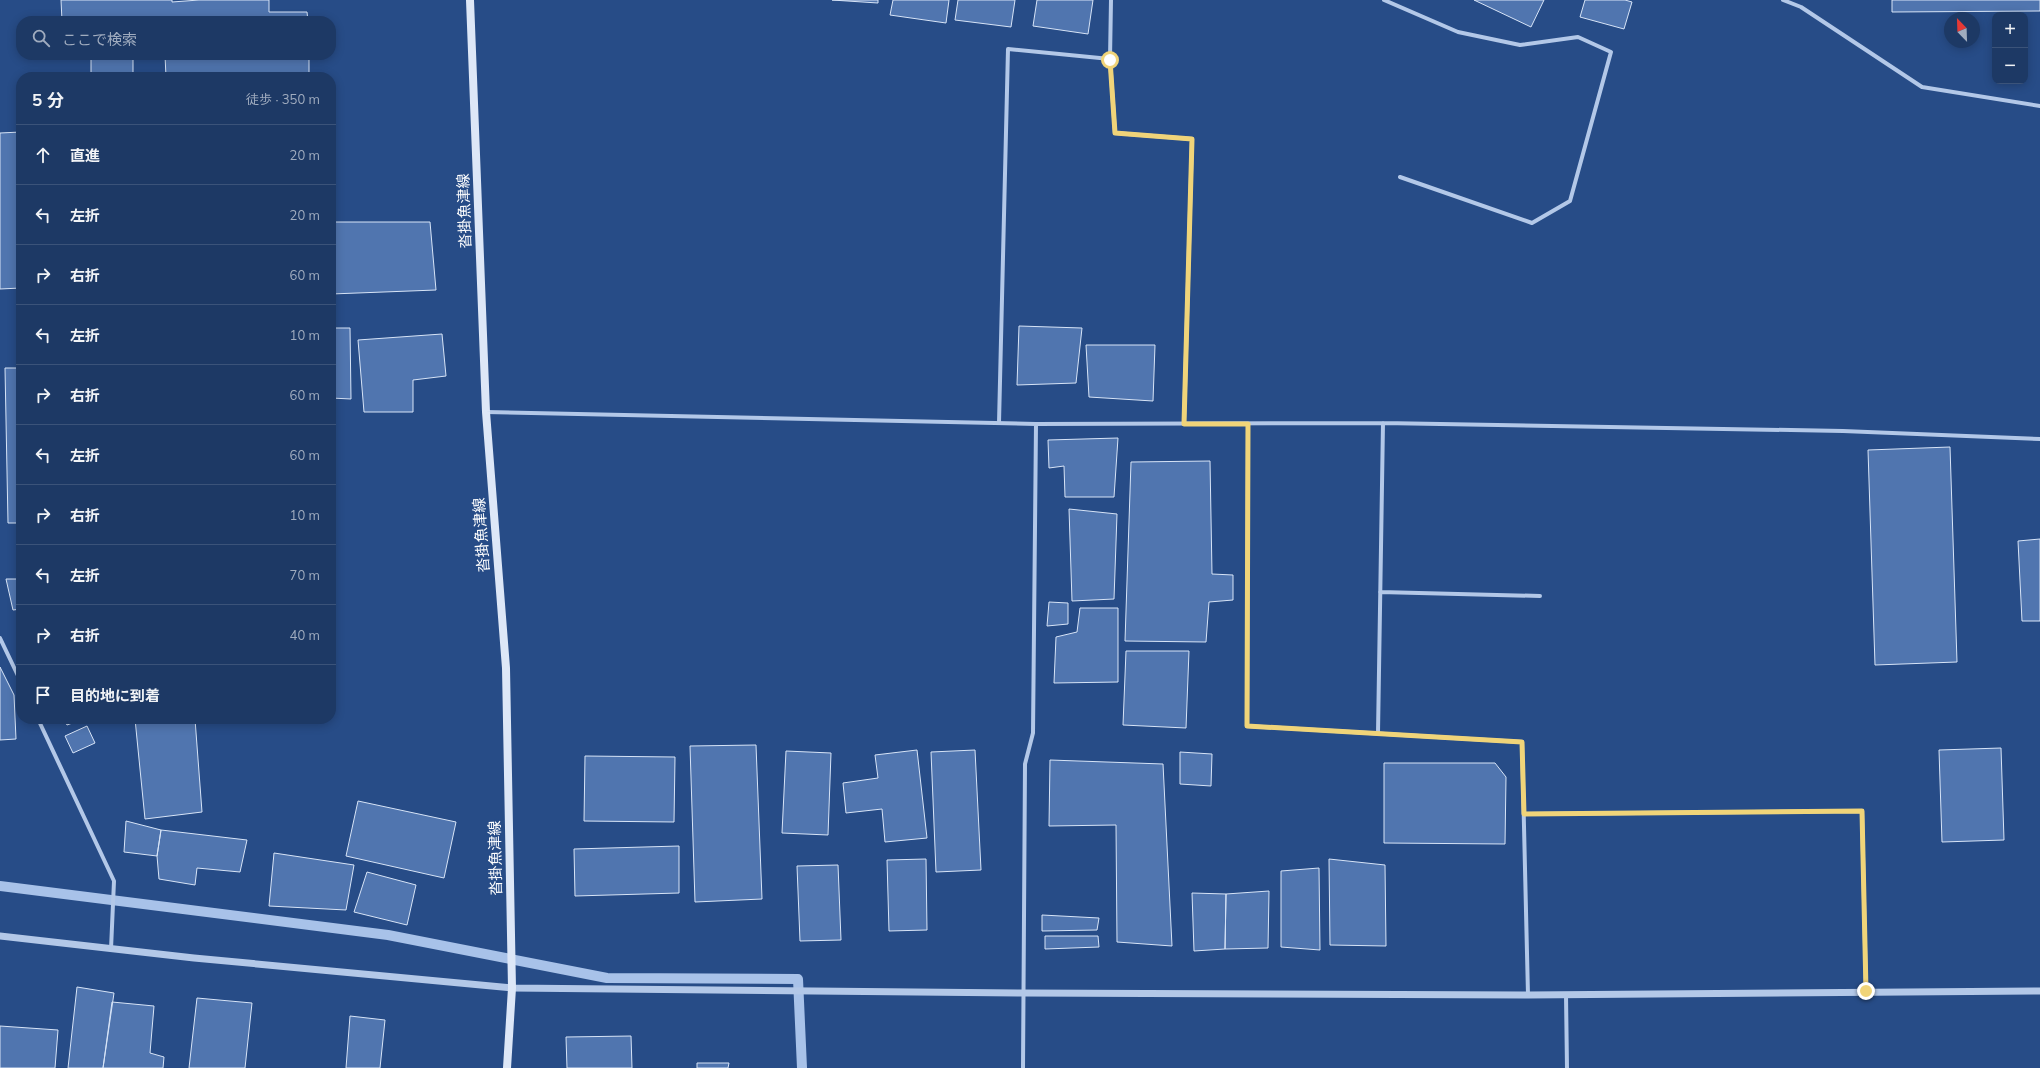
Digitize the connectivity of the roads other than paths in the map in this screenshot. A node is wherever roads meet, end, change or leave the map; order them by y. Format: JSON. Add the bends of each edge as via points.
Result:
{"nodes":[{"id":1,"x":470,"y":0,"type":"edge"},
{"id":2,"x":1111,"y":0,"type":"edge"},
{"id":3,"x":1384,"y":0,"type":"edge"},
{"id":4,"x":1783,"y":0,"type":"edge"},
{"id":5,"x":1110,"y":60,"type":"junction"},
{"id":6,"x":2040,"y":106,"type":"edge"},
{"id":7,"x":1400,"y":177,"type":"dead end"},
{"id":8,"x":486,"y":412,"type":"junction"},
{"id":9,"x":999,"y":423,"type":"junction"},
{"id":10,"x":1383,"y":423,"type":"junction"},
{"id":11,"x":1036,"y":424,"type":"junction"},
{"id":12,"x":1184,"y":424,"type":"junction"},
{"id":13,"x":1248,"y":424,"type":"junction"},
{"id":14,"x":2040,"y":439,"type":"edge"},
{"id":15,"x":1380,"y":592,"type":"junction"},
{"id":16,"x":1540,"y":596,"type":"dead end"},
{"id":17,"x":0,"y":638,"type":"edge"},
{"id":18,"x":16,"y":672,"type":"edge"},
{"id":19,"x":40,"y":724,"type":"edge"},
{"id":20,"x":1378,"y":733,"type":"junction"},
{"id":21,"x":1524,"y":814,"type":"junction"},
{"id":22,"x":0,"y":936,"type":"edge"},
{"id":23,"x":111,"y":949,"type":"junction"},
{"id":24,"x":512,"y":988,"type":"junction"},
{"id":25,"x":1866,"y":991,"type":"junction"},
{"id":26,"x":2040,"y":991,"type":"edge"},
{"id":27,"x":1022,"y":993,"type":"junction"},
{"id":28,"x":1566,"y":994,"type":"junction"},
{"id":29,"x":1528,"y":995,"type":"junction"},
{"id":30,"x":507,"y":1068,"type":"edge"},
{"id":31,"x":1023,"y":1068,"type":"edge"},
{"id":32,"x":1567,"y":1068,"type":"edge"}],
"edges":[{"from":1,"to":8,"type":"main road","name":"沓掛魚津線"},
{"from":2,"to":5,"type":"street"},
{"from":3,"to":7,"type":"street","via":[[1458,32],[1520,45],[1578,37],[1611,52],[1570,201],[1532,223]]},
{"from":4,"to":6,"type":"street","via":[[1801,8],[1922,87]]},
{"from":5,"to":9,"type":"street","via":[[1008,49]]},
{"from":5,"to":12,"type":"street","via":[[1115,133],[1192,139]]},
{"from":8,"to":9,"type":"street"},
{"from":8,"to":24,"type":"main road","name":"沓掛魚津線","via":[[506,668]]},
{"from":9,"to":11,"type":"street"},
{"from":10,"to":13,"type":"street"},
{"from":10,"to":14,"type":"street","via":[[1843,431]]},
{"from":10,"to":15,"type":"street"},
{"from":11,"to":12,"type":"street"},
{"from":11,"to":27,"type":"street","via":[[1033,733],[1025,764]]},
{"from":12,"to":13,"type":"street"},
{"from":13,"to":20,"type":"street","via":[[1247,726]]},
{"from":15,"to":16,"type":"street"},
{"from":15,"to":20,"type":"street"},
{"from":17,"to":18,"type":"street"},
{"from":19,"to":23,"type":"street","via":[[114,881]]},
{"from":20,"to":21,"type":"street","via":[[1522,742]]},
{"from":21,"to":25,"type":"street","via":[[1862,811]]},
{"from":21,"to":29,"type":"street"},
{"from":22,"to":23,"type":"street"},
{"from":23,"to":24,"type":"street"},
{"from":24,"to":27,"type":"street"},
{"from":24,"to":30,"type":"main road","name":"沓掛魚津線"},
{"from":25,"to":26,"type":"street"},
{"from":25,"to":28,"type":"street"},
{"from":27,"to":29,"type":"street"},
{"from":27,"to":31,"type":"street"},
{"from":28,"to":29,"type":"street"},
{"from":28,"to":32,"type":"street"}]}
